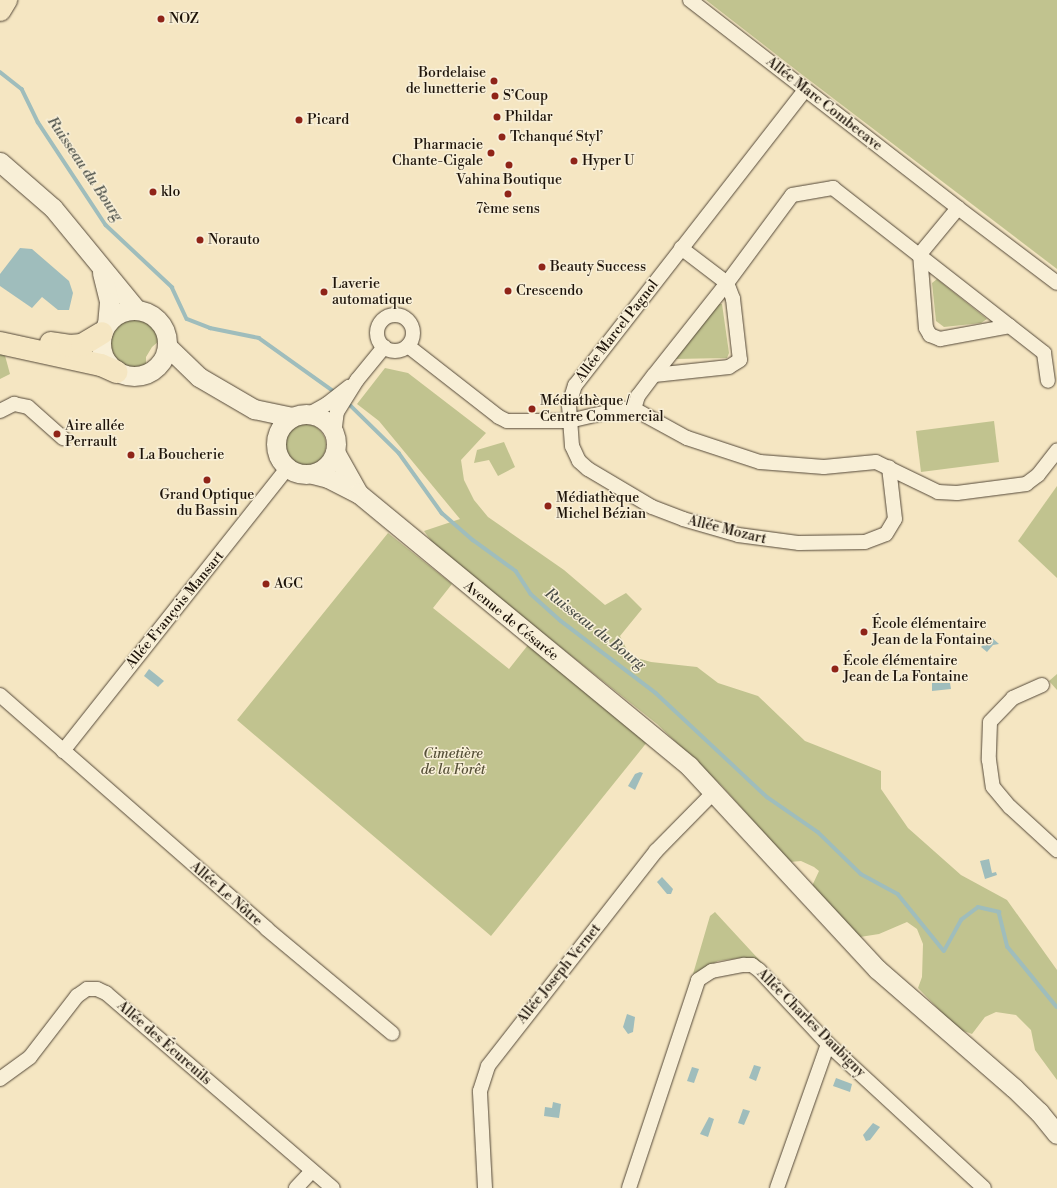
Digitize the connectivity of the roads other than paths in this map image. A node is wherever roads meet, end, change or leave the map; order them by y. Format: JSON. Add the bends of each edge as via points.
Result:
{"nodes":[{"id":1,"x":6,"y":0,"type":"edge"},
{"id":2,"x":690,"y":0,"type":"edge"},
{"id":3,"x":0,"y":10,"type":"edge"},
{"id":4,"x":805,"y":90,"type":"junction"},
{"id":5,"x":0,"y":162,"type":"edge"},
{"id":6,"x":958,"y":208,"type":"junction"},
{"id":7,"x":681,"y":248,"type":"junction"},
{"id":8,"x":920,"y":254,"type":"junction"},
{"id":9,"x":99,"y":266,"type":"junction"},
{"id":10,"x":726,"y":283,"type":"junction"},
{"id":11,"x":1057,"y":283,"type":"edge"},
{"id":12,"x":136,"y":309,"type":"junction"},
{"id":13,"x":1010,"y":326,"type":"junction"},
{"id":14,"x":104,"y":328,"type":"junction"},
{"id":15,"x":0,"y":332,"type":"edge"},
{"id":16,"x":0,"y":342,"type":"edge"},
{"id":17,"x":408,"y":346,"type":"junction"},
{"id":18,"x":168,"y":347,"type":"junction"},
{"id":19,"x":384,"y":347,"type":"junction"},
{"id":20,"x":117,"y":372,"type":"junction"},
{"id":21,"x":148,"y":373,"type":"junction"},
{"id":22,"x":654,"y":375,"type":"junction"},
{"id":23,"x":199,"y":377,"type":"junction"},
{"id":24,"x":1048,"y":381,"type":"dead end"},
{"id":25,"x":332,"y":408,"type":"junction"},
{"id":26,"x":254,"y":409,"type":"junction"},
{"id":27,"x":634,"y":409,"type":"junction"},
{"id":28,"x":0,"y":411,"type":"edge"},
{"id":29,"x":300,"y":415,"type":"junction"},
{"id":30,"x":569,"y":420,"type":"junction"},
{"id":31,"x":63,"y":438,"type":"dead end"},
{"id":32,"x":275,"y":439,"type":"junction"},
{"id":33,"x":335,"y":443,"type":"junction"},
{"id":34,"x":1057,"y":451,"type":"edge"},
{"id":35,"x":883,"y":465,"type":"junction"},
{"id":36,"x":287,"y":468,"type":"junction"},
{"id":37,"x":313,"y":474,"type":"junction"},
{"id":38,"x":358,"y":493,"type":"junction"},
{"id":39,"x":1042,"y":685,"type":"dead end"},
{"id":40,"x":0,"y":695,"type":"edge"},
{"id":41,"x":63,"y":750,"type":"junction"},
{"id":42,"x":714,"y":792,"type":"junction"},
{"id":43,"x":1057,"y":850,"type":"edge"},
{"id":44,"x":392,"y":1033,"type":"dead end"},
{"id":45,"x":828,"y":1044,"type":"junction"},
{"id":46,"x":0,"y":1079,"type":"edge"},
{"id":47,"x":1039,"y":1112,"type":"junction"},
{"id":48,"x":1057,"y":1122,"type":"edge"},
{"id":49,"x":1057,"y":1134,"type":"edge"},
{"id":50,"x":312,"y":1171,"type":"junction"},
{"id":51,"x":296,"y":1188,"type":"edge"},
{"id":52,"x":333,"y":1188,"type":"edge"},
{"id":53,"x":485,"y":1188,"type":"edge"},
{"id":54,"x":629,"y":1188,"type":"edge"},
{"id":55,"x":777,"y":1188,"type":"edge"},
{"id":56,"x":984,"y":1188,"type":"edge"}],
"edges":[{"from":1,"to":3,"type":"highway"},
{"from":2,"to":4,"type":"street","name":"Allée Marc Combecave"},
{"from":4,"to":6,"type":"street","name":"Allée Marc Combecave"},
{"from":4,"to":7,"type":"street","name":"Allée Marcel Pagnol"},
{"from":5,"to":9,"type":"street","via":[[53,208]]},
{"from":6,"to":8,"type":"street"},
{"from":6,"to":11,"type":"street","name":"Allée Marc Combecave"},
{"from":7,"to":10,"type":"street"},
{"from":7,"to":30,"type":"street","name":"Allée Marcel Pagnol","via":[[575,385],[570,397]]},
{"from":8,"to":10,"type":"street","via":[[833,188],[792,195]]},
{"from":8,"to":13,"type":"street"},
{"from":8,"to":13,"type":"street","via":[[926,328],[934,338]]},
{"from":9,"to":12,"type":"street"},
{"from":9,"to":14,"type":"street","via":[[109,302]]},
{"from":10,"to":22,"type":"street"},
{"from":10,"to":22,"type":"street","via":[[733,298],[740,360],[729,367]]},
{"from":12,"to":14,"type":"street","via":[[115,315]]},
{"from":12,"to":18,"type":"street","via":[[147,312],[160,322],[168,337]]},
{"from":13,"to":24,"type":"street","via":[[1044,353]]},
{"from":14,"to":15,"type":"highway","via":[[82,344],[70,346]]},
{"from":14,"to":20,"type":"street","via":[[103,355]]},
{"from":16,"to":20,"type":"highway","via":[[101,365]]},
{"from":17,"to":19,"type":"street","via":[[399,351]]},
{"from":17,"to":19,"type":"street","via":[[412,341],[413,328],[406,318],[395,314],[384,318],[378,328],[378,338]]},
{"from":17,"to":30,"type":"street","via":[[499,418],[515,422]]},
{"from":18,"to":21,"type":"street","via":[[164,359]]},
{"from":18,"to":23,"type":"street"},
{"from":19,"to":25,"type":"street"},
{"from":20,"to":21,"type":"street","via":[[138,376]]},
{"from":21,"to":23,"type":"street","via":[[176,372]]},
{"from":22,"to":27,"type":"street","via":[[638,396]]},
{"from":23,"to":26,"type":"street"},
{"from":25,"to":29,"type":"street"},
{"from":25,"to":33,"type":"street"},
{"from":26,"to":29,"type":"street"},
{"from":26,"to":32,"type":"street"},
{"from":27,"to":30,"type":"street","via":[[620,409]]},
{"from":27,"to":35,"type":"street","via":[[687,438],[760,462],[824,467]]},
{"from":28,"to":31,"type":"street","via":[[14,404],[28,407]]},
{"from":29,"to":32,"type":"street","via":[[278,430]]},
{"from":29,"to":33,"type":"street","via":[[325,420]]},
{"from":30,"to":35,"type":"street","name":"Allée Mozart","via":[[572,446],[579,461],[611,484],[652,507],[683,519],[761,539],[834,543],[865,542],[880,538],[889,530],[895,518]]},
{"from":32,"to":36,"type":"street","via":[[277,455]]},
{"from":33,"to":37,"type":"street","via":[[328,465]]},
{"from":33,"to":38,"type":"street","name":"Avenue de Césarée"},
{"from":34,"to":35,"type":"street","via":[[1026,484],[957,493],[932,490]]},
{"from":36,"to":37,"type":"street","via":[[295,473]]},
{"from":36,"to":41,"type":"street","name":"Allée François Mansart"},
{"from":37,"to":38,"type":"street","name":"Avenue de Césarée","via":[[328,478]]},
{"from":38,"to":42,"type":"street","name":"Avenue de Césarée","via":[[666,746]]},
{"from":39,"to":43,"type":"street","via":[[1014,698],[990,722],[989,760],[993,787],[1010,807]]},
{"from":40,"to":41,"type":"street","name":"Allée Le Nôtre"},
{"from":41,"to":44,"type":"street","name":"Allée Le Nôtre","via":[[266,929]]},
{"from":42,"to":47,"type":"street","name":"Avenue de Césarée","via":[[877,969]]},
{"from":42,"to":53,"type":"street","name":"Allée Joseph Vernet","via":[[656,851],[488,1066],[480,1091]]},
{"from":45,"to":54,"type":"street","name":"Allée Charles Daubigny","via":[[752,965],[736,965],[705,975],[698,980]]},
{"from":45,"to":55,"type":"street"},
{"from":45,"to":56,"type":"street","name":"Allée Charles Daubigny"},
{"from":46,"to":50,"type":"street","name":"Allée des Écureuils","via":[[30,1057],[77,996],[87,989],[97,989],[106,993]]},
{"from":47,"to":48,"type":"street"},
{"from":47,"to":49,"type":"street"},
{"from":50,"to":51,"type":"street"},
{"from":50,"to":52,"type":"street","name":"Allée des Écureuils"}]}
